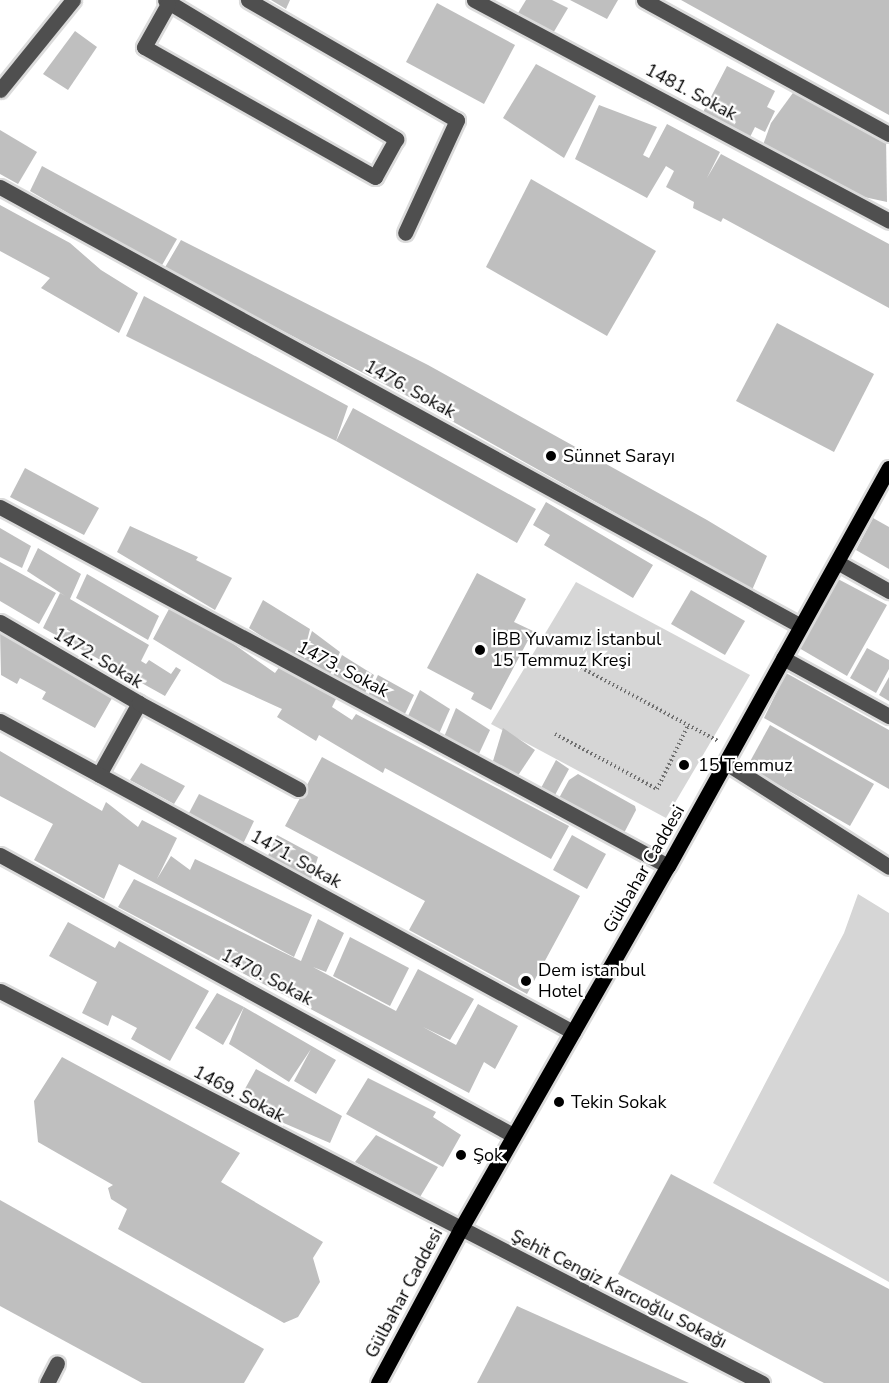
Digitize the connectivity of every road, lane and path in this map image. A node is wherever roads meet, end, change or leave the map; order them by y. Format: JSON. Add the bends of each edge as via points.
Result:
{"nodes":[{"id":1,"x":73,"y":0,"type":"edge"},
{"id":2,"x":248,"y":0,"type":"edge"},
{"id":3,"x":474,"y":0,"type":"edge"},
{"id":4,"x":644,"y":0,"type":"edge"},
{"id":5,"x":166,"y":2,"type":"edge"},
{"id":6,"x":0,"y":90,"type":"edge"},
{"id":7,"x":889,"y":134,"type":"edge"},
{"id":8,"x":0,"y":187,"type":"edge"},
{"id":9,"x":889,"y":220,"type":"edge"},
{"id":10,"x":405,"y":233,"type":"dead end"},
{"id":11,"x":889,"y":468,"type":"edge"},
{"id":12,"x":0,"y":507,"type":"edge"},
{"id":13,"x":837,"y":562,"type":"junction"},
{"id":14,"x":889,"y":591,"type":"edge"},
{"id":15,"x":0,"y":622,"type":"edge"},
{"id":16,"x":801,"y":626,"type":"junction"},
{"id":17,"x":565,"y":658,"type":"dead end"},
{"id":18,"x":783,"y":658,"type":"junction"},
{"id":19,"x":139,"y":703,"type":"junction"},
{"id":20,"x":889,"y":716,"type":"edge"},
{"id":21,"x":0,"y":721,"type":"edge"},
{"id":22,"x":688,"y":726,"type":"junction"},
{"id":23,"x":555,"y":734,"type":"dead end"},
{"id":24,"x":729,"y":756,"type":"junction"},
{"id":25,"x":99,"y":775,"type":"junction"},
{"id":26,"x":298,"y":789,"type":"dead end"},
{"id":27,"x":0,"y":855,"type":"edge"},
{"id":28,"x":668,"y":866,"type":"junction"},
{"id":29,"x":889,"y":867,"type":"edge"},
{"id":30,"x":0,"y":991,"type":"edge"},
{"id":31,"x":573,"y":1032,"type":"junction"},
{"id":32,"x":513,"y":1135,"type":"junction"},
{"id":33,"x":460,"y":1230,"type":"junction"},
{"id":34,"x":57,"y":1363,"type":"dead end"},
{"id":35,"x":47,"y":1383,"type":"edge"},
{"id":36,"x":378,"y":1383,"type":"edge"},
{"id":37,"x":762,"y":1383,"type":"edge"}],
"edges":[{"from":1,"to":6,"type":"street"},
{"from":2,"to":10,"type":"street","via":[[457,120]]},
{"from":3,"to":9,"type":"street","name":"1481. Sokak"},
{"from":4,"to":7,"type":"street"},
{"from":5,"to":5,"type":"street","via":[[396,139],[375,177],[144,47]]},
{"from":8,"to":16,"type":"street","name":"1476. Sokak"},
{"from":11,"to":13,"type":"main road","name":"Gülbahar Caddesi"},
{"from":12,"to":28,"type":"street","name":"1473. Sokak"},
{"from":13,"to":14,"type":"street"},
{"from":13,"to":16,"type":"main road","name":"Gülbahar Caddesi"},
{"from":15,"to":19,"type":"street","name":"1472. Sokak"},
{"from":16,"to":18,"type":"main road","name":"Gülbahar Caddesi"},
{"from":17,"to":22,"type":"path"},
{"from":18,"to":20,"type":"street"},
{"from":18,"to":24,"type":"main road","name":"Gülbahar Caddesi"},
{"from":19,"to":25,"type":"street","name":"1472. Sokak"},
{"from":19,"to":26,"type":"street"},
{"from":21,"to":25,"type":"street","name":"1471. Sokak"},
{"from":22,"to":23,"type":"path","via":[[657,789]]},
{"from":22,"to":24,"type":"path"},
{"from":24,"to":28,"type":"main road","name":"Gülbahar Caddesi"},
{"from":24,"to":29,"type":"street"},
{"from":25,"to":31,"type":"street","name":"1471. Sokak"},
{"from":27,"to":32,"type":"street","name":"1470. Sokak"},
{"from":28,"to":31,"type":"main road","name":"Gülbahar Caddesi"},
{"from":30,"to":33,"type":"street","name":"1469. Sokak"},
{"from":31,"to":32,"type":"main road","name":"Gülbahar Caddesi"},
{"from":32,"to":33,"type":"main road","name":"Gülbahar Caddesi"},
{"from":33,"to":36,"type":"main road","name":"Gülbahar Caddesi"},
{"from":33,"to":37,"type":"street","name":"Şehit Cengiz Karcıoğlu Sokağı"},
{"from":34,"to":35,"type":"street"}]}
